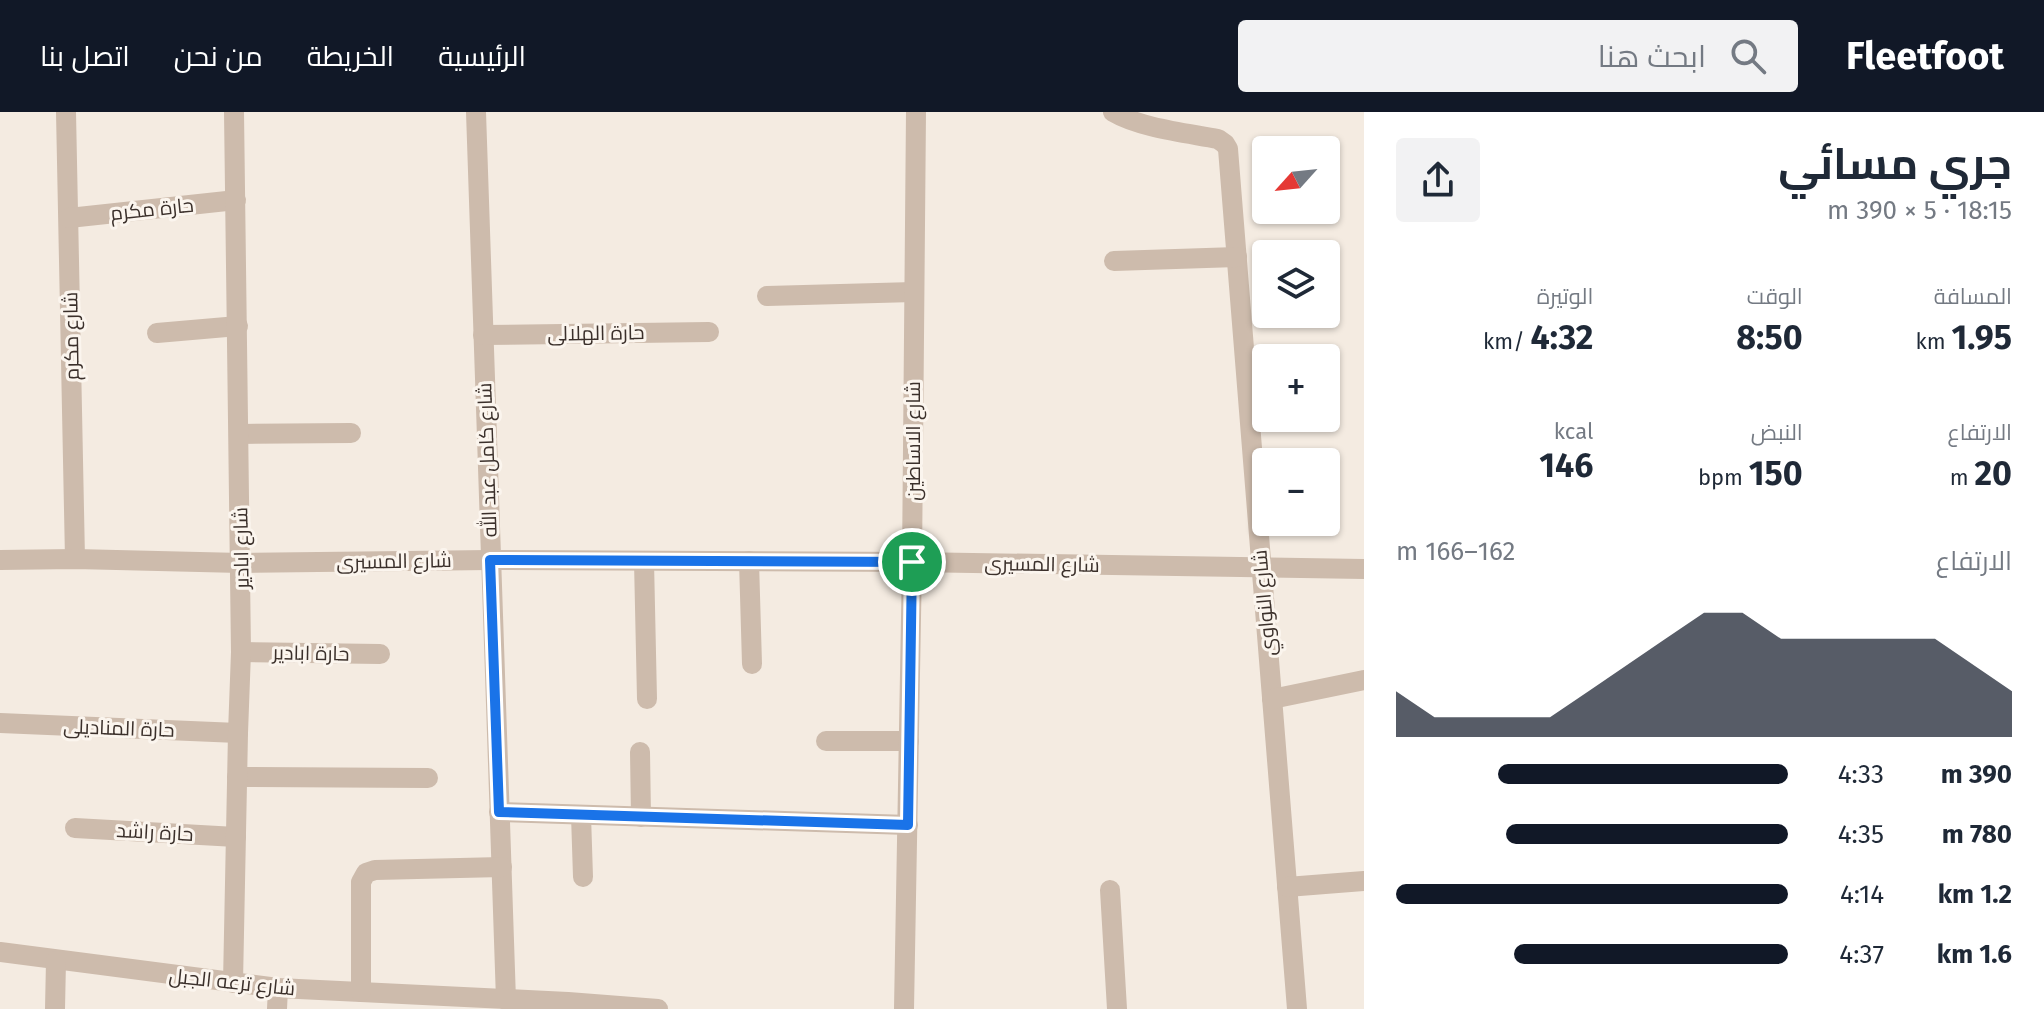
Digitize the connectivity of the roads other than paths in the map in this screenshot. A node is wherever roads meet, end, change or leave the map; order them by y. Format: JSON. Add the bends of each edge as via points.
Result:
{"nodes":[{"id":1,"x":66,"y":112,"type":"edge"},
{"id":2,"x":234,"y":112,"type":"edge"},
{"id":3,"x":476,"y":112,"type":"edge"},
{"id":4,"x":916,"y":112,"type":"edge"},
{"id":5,"x":1113,"y":112,"type":"edge"},
{"id":6,"x":236,"y":200,"type":"junction"},
{"id":7,"x":69,"y":218,"type":"junction"},
{"id":8,"x":1237,"y":257,"type":"junction"},
{"id":9,"x":1114,"y":261,"type":"dead end"},
{"id":10,"x":914,"y":292,"type":"junction"},
{"id":11,"x":767,"y":296,"type":"dead end"},
{"id":12,"x":238,"y":326,"type":"junction"},
{"id":13,"x":709,"y":332,"type":"dead end"},
{"id":14,"x":157,"y":333,"type":"dead end"},
{"id":15,"x":483,"y":335,"type":"junction"},
{"id":16,"x":351,"y":433,"type":"dead end"},
{"id":17,"x":240,"y":434,"type":"junction"},
{"id":18,"x":75,"y":559,"type":"junction"},
{"id":19,"x":0,"y":560,"type":"edge"},
{"id":20,"x":490,"y":560,"type":"junction"},
{"id":21,"x":644,"y":561,"type":"junction"},
{"id":22,"x":749,"y":561,"type":"junction"},
{"id":23,"x":912,"y":562,"type":"junction"},
{"id":24,"x":241,"y":563,"type":"junction"},
{"id":25,"x":1262,"y":567,"type":"junction"},
{"id":26,"x":1364,"y":569,"type":"edge"},
{"id":27,"x":241,"y":652,"type":"junction"},
{"id":28,"x":380,"y":654,"type":"dead end"},
{"id":29,"x":752,"y":664,"type":"dead end"},
{"id":30,"x":1364,"y":680,"type":"edge"},
{"id":31,"x":647,"y":699,"type":"dead end"},
{"id":32,"x":1272,"y":699,"type":"junction"},
{"id":33,"x":0,"y":723,"type":"edge"},
{"id":34,"x":238,"y":733,"type":"junction"},
{"id":35,"x":826,"y":741,"type":"dead end"},
{"id":36,"x":909,"y":741,"type":"junction"},
{"id":37,"x":640,"y":752,"type":"dead end"},
{"id":38,"x":237,"y":777,"type":"junction"},
{"id":39,"x":428,"y":778,"type":"dead end"},
{"id":40,"x":499,"y":812,"type":"junction"},
{"id":41,"x":581,"y":815,"type":"junction"},
{"id":42,"x":641,"y":817,"type":"junction"},
{"id":43,"x":908,"y":825,"type":"junction"},
{"id":44,"x":75,"y":828,"type":"dead end"},
{"id":45,"x":236,"y":837,"type":"junction"},
{"id":46,"x":502,"y":867,"type":"junction"},
{"id":47,"x":583,"y":877,"type":"dead end"},
{"id":48,"x":1364,"y":881,"type":"edge"},
{"id":49,"x":1287,"y":887,"type":"junction"},
{"id":50,"x":1110,"y":890,"type":"dead end"},
{"id":51,"x":0,"y":952,"type":"edge"},
{"id":52,"x":56,"y":961,"type":"junction"},
{"id":53,"x":233,"y":983,"type":"junction"},
{"id":54,"x":278,"y":988,"type":"junction"},
{"id":55,"x":361,"y":992,"type":"junction"},
{"id":56,"x":506,"y":1000,"type":"junction"},
{"id":57,"x":568,"y":1005,"type":"edge"},
{"id":58,"x":55,"y":1009,"type":"edge"},
{"id":59,"x":277,"y":1009,"type":"edge"},
{"id":60,"x":658,"y":1009,"type":"edge"},
{"id":61,"x":904,"y":1009,"type":"edge"},
{"id":62,"x":1117,"y":1009,"type":"edge"},
{"id":63,"x":1297,"y":1009,"type":"edge"}],
"edges":[{"from":1,"to":7,"type":"street","name":"شارع مكرم"},
{"from":2,"to":6,"type":"street","name":"شارع ابادير"},
{"from":3,"to":15,"type":"street","name":"شارع كامل عبد الله"},
{"from":4,"to":10,"type":"street","name":"شارع الاساطين"},
{"from":5,"to":8,"type":"street","name":"شارع النواوي","via":[[1225,144]]},
{"from":6,"to":7,"type":"street","name":"حارة مكرم"},
{"from":6,"to":12,"type":"street","name":"شارع ابادير"},
{"from":7,"to":18,"type":"street","name":"شارع مكرم"},
{"from":8,"to":9,"type":"street"},
{"from":8,"to":25,"type":"street","name":"شارع النواوي"},
{"from":10,"to":11,"type":"street"},
{"from":10,"to":23,"type":"street","name":"شارع الاساطين"},
{"from":12,"to":14,"type":"street"},
{"from":12,"to":17,"type":"street","name":"شارع ابادير"},
{"from":13,"to":15,"type":"street","name":"حارة الهلالى"},
{"from":15,"to":20,"type":"street","name":"شارع كامل عبد الله"},
{"from":16,"to":17,"type":"street"},
{"from":17,"to":24,"type":"street","name":"شارع ابادير"},
{"from":18,"to":19,"type":"street","name":"شارع المسيرى"},
{"from":18,"to":24,"type":"street","name":"شارع المسيرى"},
{"from":20,"to":21,"type":"street","name":"شارع المسيرى"},
{"from":20,"to":24,"type":"street","name":"شارع المسيرى"},
{"from":20,"to":40,"type":"street","name":"شارع كامل عبد الله"},
{"from":21,"to":22,"type":"street","name":"شارع المسيرى"},
{"from":21,"to":31,"type":"street"},
{"from":22,"to":23,"type":"street","name":"شارع المسيرى"},
{"from":22,"to":29,"type":"street"},
{"from":23,"to":25,"type":"street","name":"شارع المسيرى"},
{"from":23,"to":36,"type":"street","name":"شارع الاساطين"},
{"from":24,"to":27,"type":"street","name":"شارع ابادير"},
{"from":25,"to":26,"type":"street","name":"شارع المسيرى"},
{"from":25,"to":32,"type":"street","name":"شارع النواوي"},
{"from":27,"to":28,"type":"street","name":"حارة ابادير"},
{"from":27,"to":34,"type":"street","name":"شارع ابادير"},
{"from":30,"to":32,"type":"street"},
{"from":32,"to":49,"type":"street","name":"شارع النواوي"},
{"from":33,"to":34,"type":"street","name":"حارة المناديلى"},
{"from":34,"to":38,"type":"street","name":"شارع ابادير"},
{"from":35,"to":36,"type":"street"},
{"from":36,"to":43,"type":"street","name":"شارع الاساطين"},
{"from":37,"to":42,"type":"street"},
{"from":38,"to":39,"type":"street"},
{"from":38,"to":45,"type":"street","name":"شارع ابادير"},
{"from":40,"to":41,"type":"street"},
{"from":40,"to":46,"type":"street","name":"شارع كامل عبد الله"},
{"from":41,"to":42,"type":"street"},
{"from":41,"to":47,"type":"street"},
{"from":42,"to":43,"type":"street"},
{"from":43,"to":61,"type":"street","name":"شارع الاساطين"},
{"from":44,"to":45,"type":"street","name":"حارة راشد"},
{"from":45,"to":53,"type":"street","name":"شارع ابادير"},
{"from":46,"to":55,"type":"street","via":[[366,873],[361,882]]},
{"from":46,"to":56,"type":"street","name":"شارع كامل عبد الله"},
{"from":48,"to":49,"type":"street"},
{"from":49,"to":63,"type":"street","name":"شارع النواوي"},
{"from":50,"to":62,"type":"street"},
{"from":51,"to":52,"type":"street","name":"شارع ترعه الجبل"},
{"from":52,"to":53,"type":"street","name":"شارع ترعه الجبل"},
{"from":52,"to":58,"type":"street"},
{"from":53,"to":54,"type":"street","name":"شارع ترعه الجبل"},
{"from":54,"to":55,"type":"street","name":"شارع ترعه الجبل"},
{"from":54,"to":59,"type":"street"},
{"from":55,"to":56,"type":"street","name":"شارع ترعه الجبل"},
{"from":56,"to":57,"type":"street","name":"شارع ترعه الجبل"},
{"from":57,"to":60,"type":"street","name":"شارع ترعه الجبل"}]}
